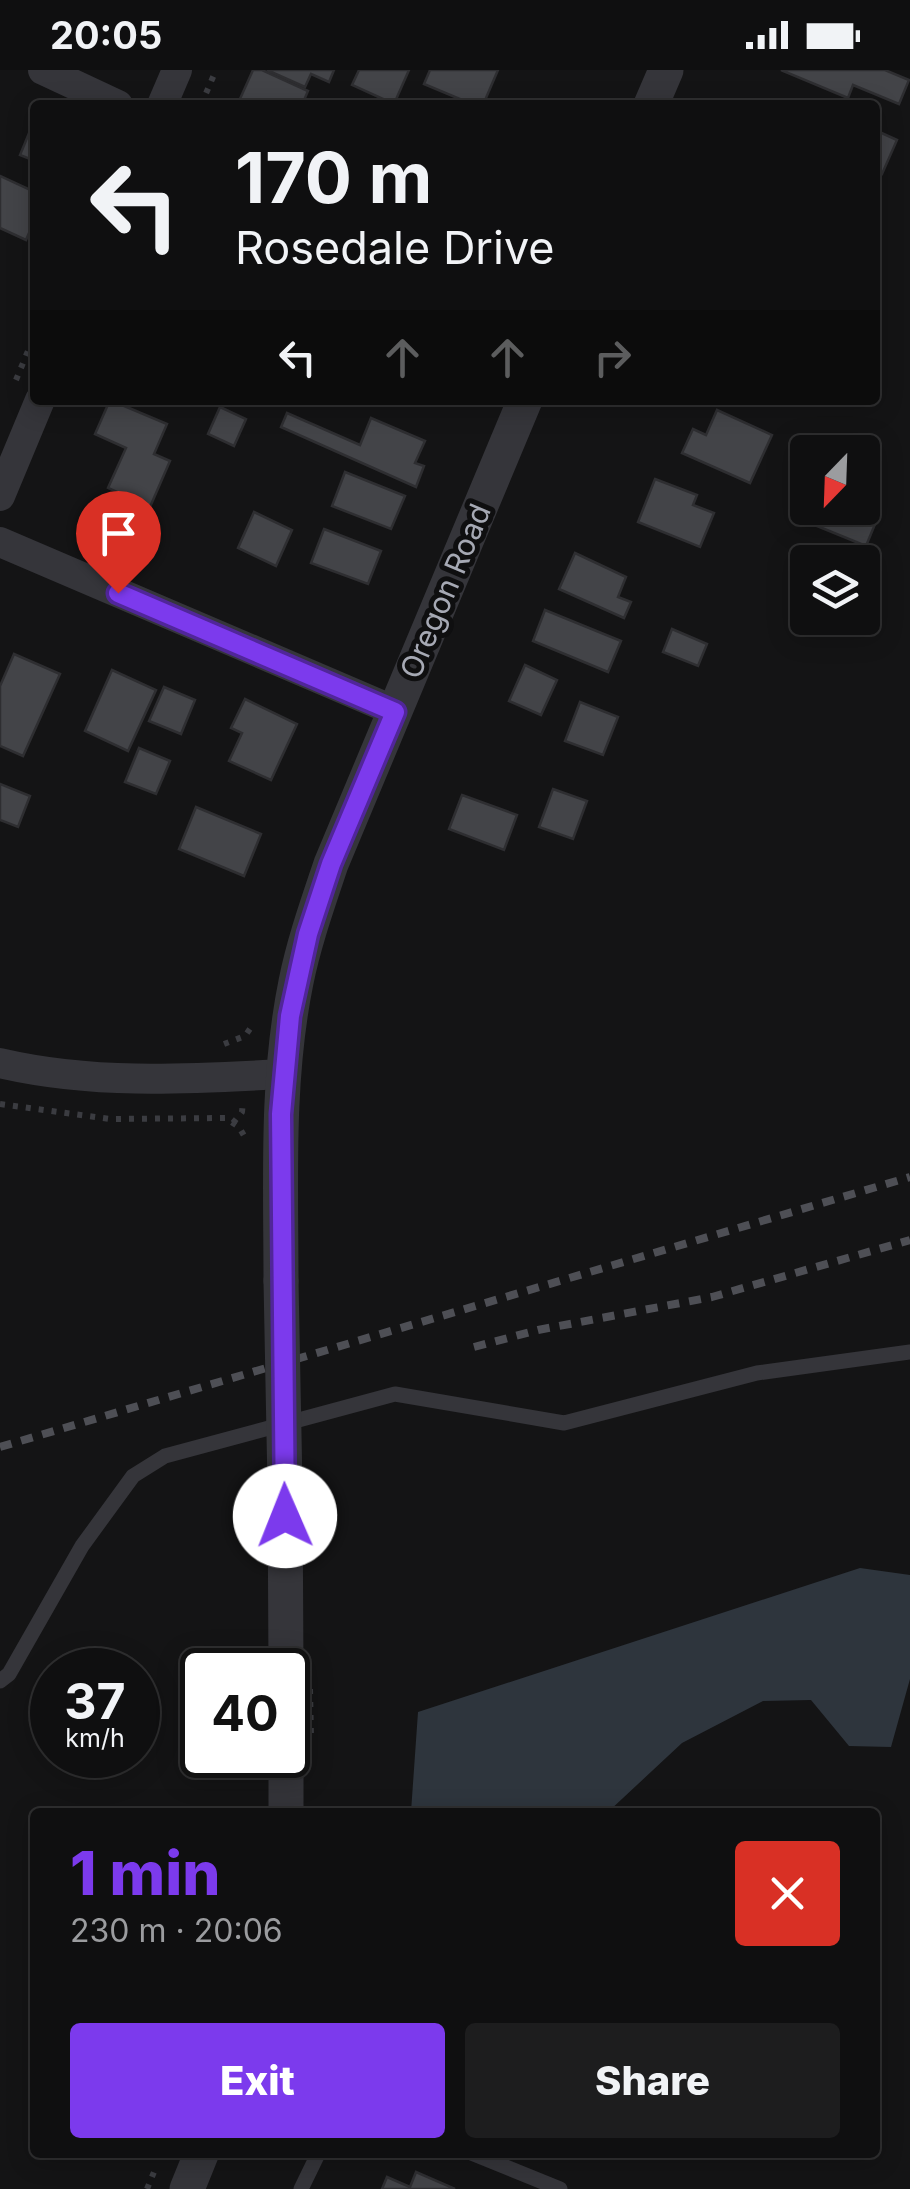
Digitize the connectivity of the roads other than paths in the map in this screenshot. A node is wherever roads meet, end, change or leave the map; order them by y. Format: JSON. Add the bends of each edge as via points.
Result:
{"nodes":[{"id":1,"x":43,"y":70,"type":"edge"},
{"id":2,"x":176,"y":70,"type":"edge"},
{"id":3,"x":666,"y":70,"type":"edge"},
{"id":4,"x":107,"y":100,"type":"edge"},
{"id":5,"x":164,"y":100,"type":"edge"},
{"id":6,"x":653,"y":100,"type":"edge"},
{"id":7,"x":38,"y":405,"type":"edge"},
{"id":8,"x":522,"y":405,"type":"edge"},
{"id":9,"x":0,"y":496,"type":"edge"},
{"id":10,"x":0,"y":542,"type":"edge"},
{"id":11,"x":395,"y":712,"type":"junction"},
{"id":12,"x":0,"y":1063,"type":"edge"},
{"id":13,"x":284,"y":1074,"type":"junction"},
{"id":14,"x":910,"y":1352,"type":"edge"},
{"id":15,"x":286,"y":1648,"type":"edge"},
{"id":16,"x":0,"y":1682,"type":"edge"},
{"id":17,"x":286,"y":1778,"type":"edge"},
{"id":18,"x":286,"y":1808,"type":"edge"},
{"id":19,"x":200,"y":2158,"type":"edge"},
{"id":20,"x":315,"y":2158,"type":"edge"},
{"id":21,"x":484,"y":2158,"type":"edge"},
{"id":22,"x":187,"y":2189,"type":"edge"},
{"id":23,"x":301,"y":2189,"type":"edge"},
{"id":24,"x":560,"y":2189,"type":"edge"}],
"edges":[{"from":1,"to":4,"type":"street"},
{"from":2,"to":5,"type":"street"},
{"from":3,"to":6,"type":"street"},
{"from":7,"to":9,"type":"street"},
{"from":8,"to":11,"type":"street","name":"Oregon Road"},
{"from":10,"to":11,"type":"street"},
{"from":11,"to":13,"type":"street","name":"Oregon Road","via":[[308,934]]},
{"from":12,"to":13,"type":"street","via":[[127,1080]]},
{"from":13,"to":15,"type":"street","name":"Oregon Road","bridge":true},
{"from":14,"to":16,"type":"lane","via":[[756,1373],[564,1423],[395,1394],[164,1456],[132,1476]]},
{"from":17,"to":18,"type":"street"},
{"from":19,"to":22,"type":"street"},
{"from":20,"to":23,"type":"lane"},
{"from":21,"to":24,"type":"lane"}]}
